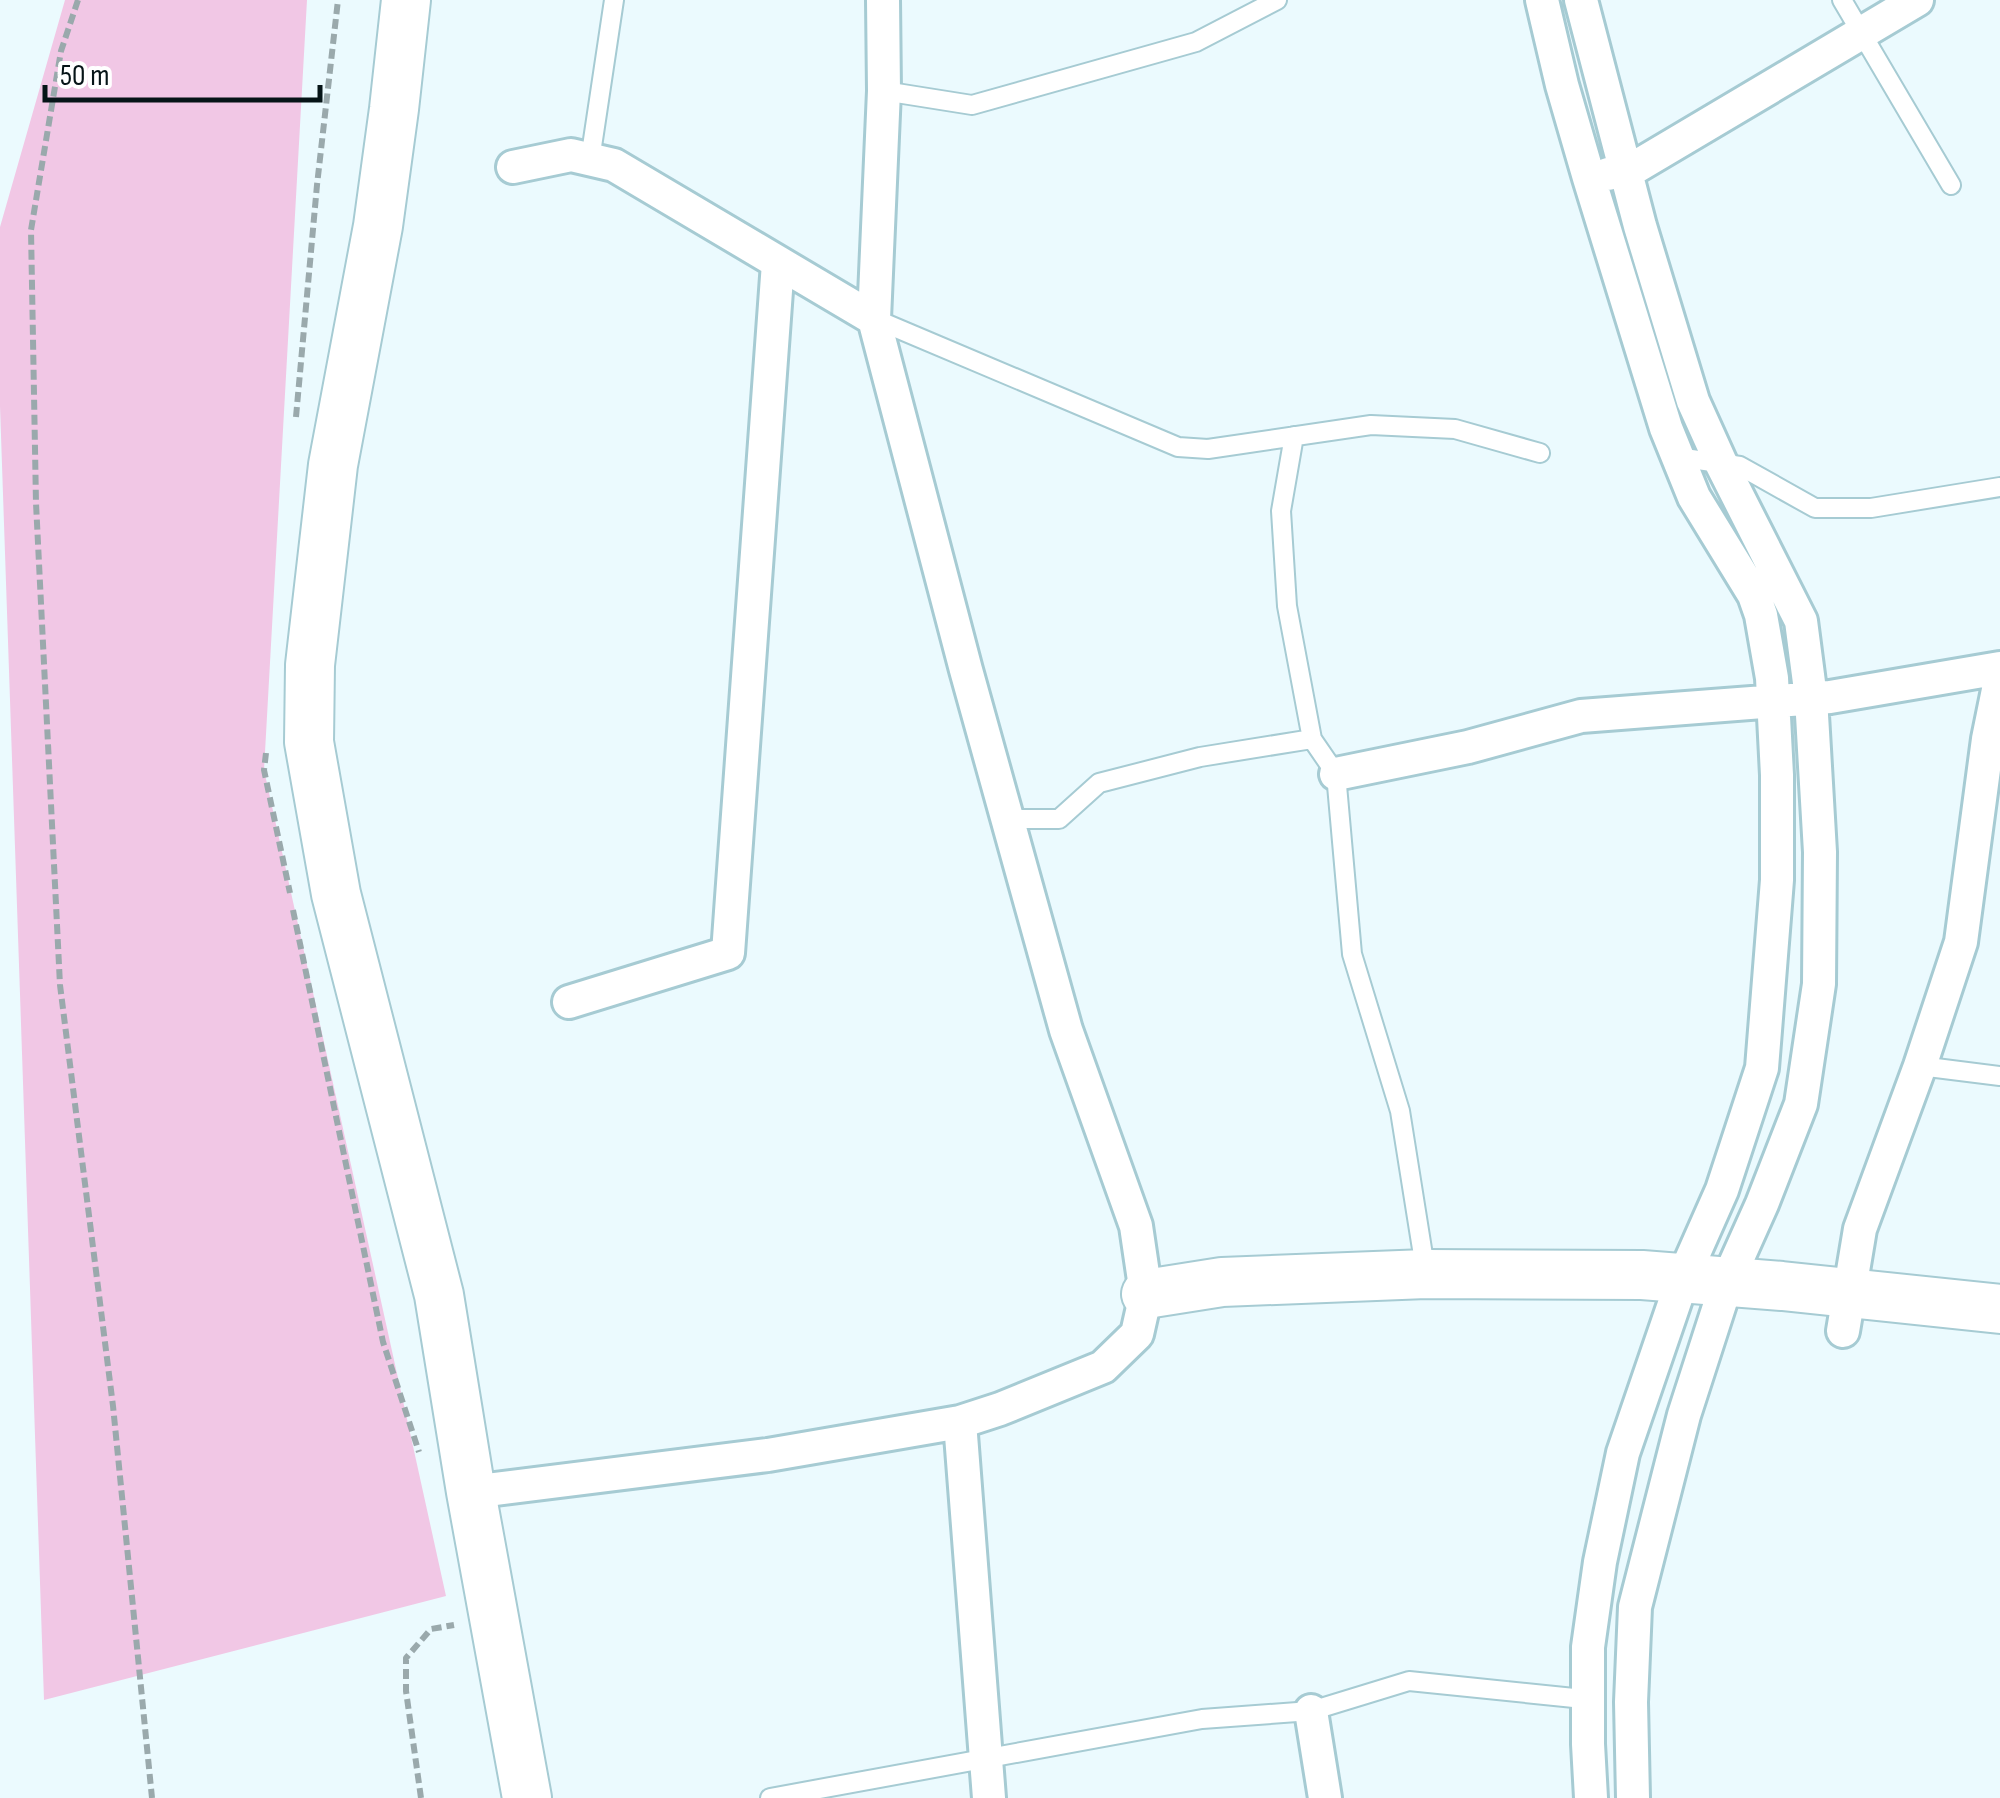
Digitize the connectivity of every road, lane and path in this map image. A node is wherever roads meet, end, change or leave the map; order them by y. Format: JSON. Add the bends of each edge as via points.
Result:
{"nodes":[{"id":1,"x":78,"y":0,"type":"edge"},
{"id":2,"x":406,"y":0,"type":"edge"},
{"id":3,"x":614,"y":0,"type":"edge"},
{"id":4,"x":884,"y":0,"type":"edge"},
{"id":5,"x":1277,"y":0,"type":"edge"},
{"id":6,"x":1542,"y":0,"type":"edge"},
{"id":7,"x":1581,"y":0,"type":"edge"},
{"id":8,"x":1842,"y":0,"type":"edge"},
{"id":9,"x":1917,"y":0,"type":"edge"},
{"id":10,"x":1862,"y":32,"type":"junction"},
{"id":11,"x":884,"y":91,"type":"junction"},
{"id":12,"x":590,"y":160,"type":"junction"},
{"id":13,"x":514,"y":166,"type":"dead end"},
{"id":14,"x":1625,"y":170,"type":"junction"},
{"id":15,"x":1589,"y":178,"type":"junction"},
{"id":16,"x":1950,"y":186,"type":"dead end"},
{"id":17,"x":778,"y":263,"type":"junction"},
{"id":18,"x":874,"y":319,"type":"junction"},
{"id":19,"x":1294,"y":436,"type":"junction"},
{"id":20,"x":1540,"y":453,"type":"dead end"},
{"id":21,"x":1678,"y":457,"type":"junction"},
{"id":22,"x":1722,"y":463,"type":"junction"},
{"id":23,"x":2000,"y":487,"type":"edge"},
{"id":24,"x":2000,"y":668,"type":"edge"},
{"id":25,"x":2000,"y":680,"type":"edge"},
{"id":26,"x":1811,"y":698,"type":"junction"},
{"id":27,"x":1773,"y":702,"type":"junction"},
{"id":28,"x":1312,"y":738,"type":"junction"},
{"id":29,"x":1336,"y":774,"type":"junction"},
{"id":30,"x":1007,"y":819,"type":"junction"},
{"id":31,"x":568,"y":1002,"type":"dead end"},
{"id":32,"x":1920,"y":1066,"type":"junction"},
{"id":33,"x":2000,"y":1076,"type":"edge"},
{"id":34,"x":1426,"y":1274,"type":"junction"},
{"id":35,"x":1705,"y":1280,"type":"junction"},
{"id":36,"x":1146,"y":1294,"type":"junction"},
{"id":37,"x":2000,"y":1309,"type":"edge"},
{"id":38,"x":1846,"y":1312,"type":"junction"},
{"id":39,"x":960,"y":1422,"type":"junction"},
{"id":40,"x":471,"y":1492,"type":"junction"},
{"id":41,"x":463,"y":1623,"type":"dead end"},
{"id":42,"x":1588,"y":1702,"type":"junction"},
{"id":43,"x":1310,"y":1711,"type":"junction"},
{"id":44,"x":985,"y":1760,"type":"junction"},
{"id":45,"x":152,"y":1798,"type":"edge"},
{"id":46,"x":422,"y":1798,"type":"edge"},
{"id":47,"x":527,"y":1798,"type":"edge"},
{"id":48,"x":770,"y":1798,"type":"edge"},
{"id":49,"x":989,"y":1798,"type":"edge"},
{"id":50,"x":1326,"y":1798,"type":"edge"},
{"id":51,"x":1590,"y":1798,"type":"edge"},
{"id":52,"x":1633,"y":1798,"type":"edge"}],
"edges":[{"from":1,"to":45,"type":"path","via":[[62,51],[31,230],[37,522],[60,986]]},
{"from":2,"to":40,"type":"street","via":[[378,226],[332,465],[310,665],[309,742],[336,894],[439,1294]]},
{"from":3,"to":12,"type":"lane"},
{"from":4,"to":11,"type":"street"},
{"from":5,"to":11,"type":"lane","via":[[1196,42],[972,105]]},
{"from":6,"to":15,"type":"street"},
{"from":7,"to":14,"type":"street"},
{"from":8,"to":10,"type":"lane"},
{"from":9,"to":10,"type":"street"},
{"from":10,"to":14,"type":"street"},
{"from":10,"to":16,"type":"lane"},
{"from":11,"to":18,"type":"street"},
{"from":12,"to":13,"type":"street","via":[[571,155]]},
{"from":12,"to":17,"type":"street","via":[[614,165]]},
{"from":14,"to":15,"type":"street"},
{"from":14,"to":22,"type":"street","via":[[1694,401]]},
{"from":15,"to":21,"type":"street"},
{"from":17,"to":18,"type":"street"},
{"from":17,"to":31,"type":"street","via":[[728,954]]},
{"from":18,"to":19,"type":"lane","via":[[1178,447]]},
{"from":18,"to":30,"type":"street"},
{"from":19,"to":20,"type":"lane","via":[[1372,425],[1455,429]]},
{"from":19,"to":28,"type":"lane","via":[[1281,511],[1287,606]]},
{"from":21,"to":22,"type":"lane"},
{"from":21,"to":27,"type":"street","via":[[1694,498],[1754,595]]},
{"from":22,"to":23,"type":"lane","via":[[1740,466],[1815,508],[1871,508]]},
{"from":22,"to":26,"type":"street","via":[[1801,622]]},
{"from":24,"to":26,"type":"street"},
{"from":25,"to":32,"type":"street","via":[[1961,942]]},
{"from":26,"to":27,"type":"street"},
{"from":26,"to":35,"type":"street","via":[[1820,852],[1818,984],[1801,1104],[1762,1204]]},
{"from":27,"to":29,"type":"street","via":[[1580,716]]},
{"from":27,"to":35,"type":"street","via":[[1776,880],[1762,1068],[1722,1190]]},
{"from":28,"to":29,"type":"lane"},
{"from":28,"to":30,"type":"lane","via":[[1099,782],[1059,818]]},
{"from":29,"to":34,"type":"lane","via":[[1352,954],[1400,1111]]},
{"from":30,"to":36,"type":"street","via":[[1066,1030],[1136,1226]]},
{"from":32,"to":33,"type":"lane"},
{"from":32,"to":38,"type":"street","via":[[1860,1230]]},
{"from":34,"to":35,"type":"street"},
{"from":34,"to":36,"type":"street","via":[[1222,1282]]},
{"from":35,"to":38,"type":"street"},
{"from":35,"to":42,"type":"street","via":[[1623,1453],[1588,1647]]},
{"from":35,"to":52,"type":"street","via":[[1684,1415],[1635,1608]]},
{"from":36,"to":39,"type":"street","via":[[1137,1334],[1103,1367]]},
{"from":37,"to":38,"type":"street"},
{"from":39,"to":40,"type":"street","via":[[768,1455]]},
{"from":39,"to":44,"type":"street"},
{"from":40,"to":47,"type":"street"},
{"from":41,"to":46,"type":"path","via":[[432,1629],[406,1658]]},
{"from":42,"to":43,"type":"lane","via":[[1409,1681]]},
{"from":42,"to":51,"type":"street"},
{"from":43,"to":44,"type":"lane","via":[[1202,1719]]},
{"from":43,"to":50,"type":"street"},
{"from":44,"to":48,"type":"lane"},
{"from":44,"to":49,"type":"street"}]}
